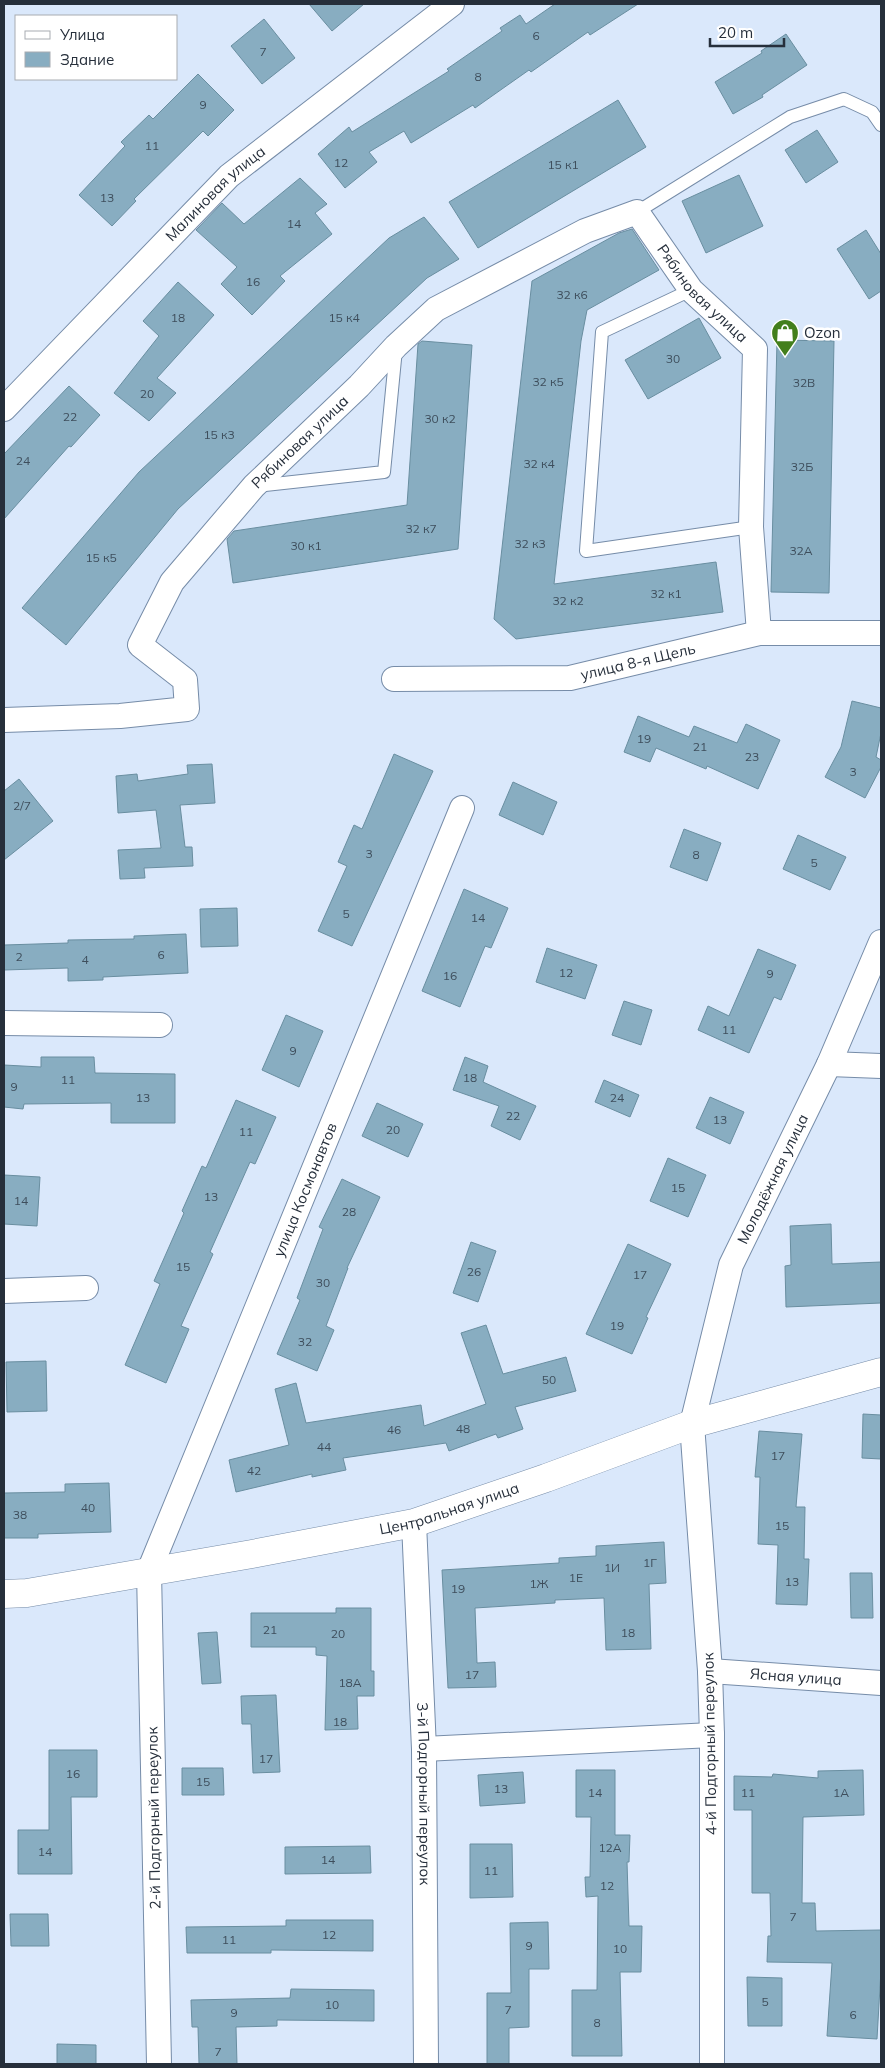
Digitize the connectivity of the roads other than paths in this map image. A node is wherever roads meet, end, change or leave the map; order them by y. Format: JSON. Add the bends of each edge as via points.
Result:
{"nodes":[{"id":1,"x":452,"y":4,"type":"edge"},
{"id":2,"x":881,"y":125,"type":"edge"},
{"id":3,"x":637,"y":212,"type":"junction"},
{"id":4,"x":691,"y":290,"type":"junction"},
{"id":5,"x":396,"y":346,"type":"junction"},
{"id":6,"x":4,"y":409,"type":"edge"},
{"id":7,"x":254,"y":486,"type":"junction"},
{"id":8,"x":751,"y":527,"type":"junction"},
{"id":9,"x":759,"y":633,"type":"junction"},
{"id":10,"x":881,"y":633,"type":"edge"},
{"id":11,"x":394,"y":679,"type":"dead end"},
{"id":12,"x":4,"y":720,"type":"edge"},
{"id":13,"x":462,"y":808,"type":"dead end"},
{"id":14,"x":881,"y":942,"type":"edge"},
{"id":15,"x":4,"y":1023,"type":"edge"},
{"id":16,"x":160,"y":1025,"type":"dead end"},
{"id":17,"x":829,"y":1064,"type":"junction"},
{"id":18,"x":881,"y":1066,"type":"edge"},
{"id":19,"x":86,"y":1288,"type":"dead end"},
{"id":20,"x":4,"y":1291,"type":"edge"},
{"id":21,"x":881,"y":1372,"type":"edge"},
{"id":22,"x":692,"y":1424,"type":"junction"},
{"id":23,"x":414,"y":1523,"type":"junction"},
{"id":24,"x":149,"y":1571,"type":"junction"},
{"id":25,"x":4,"y":1594,"type":"edge"},
{"id":26,"x":710,"y":1671,"type":"junction"},
{"id":27,"x":881,"y":1683,"type":"edge"},
{"id":28,"x":712,"y":1735,"type":"junction"},
{"id":29,"x":424,"y":1749,"type":"junction"},
{"id":30,"x":159,"y":2064,"type":"edge"},
{"id":31,"x":426,"y":2064,"type":"edge"},
{"id":32,"x":712,"y":2064,"type":"edge"}],
"edges":[{"from":1,"to":6,"type":"street","name":"Малиновая улица","via":[[229,176]]},
{"from":2,"to":3,"type":"lane","name":"Рябиновая улица","via":[[872,112],[844,99],[790,117]]},
{"from":3,"to":4,"type":"street","name":"Рябиновая улица"},
{"from":3,"to":5,"type":"street","name":"Рябиновая улица","via":[[585,231],[436,309]]},
{"from":4,"to":8,"type":"street","name":"Рябиновая улица","via":[[755,349]]},
{"from":4,"to":8,"type":"lane","via":[[602,332],[586,551]]},
{"from":5,"to":7,"type":"street","name":"Рябиновая улица","via":[[359,386]]},
{"from":5,"to":7,"type":"lane","via":[[384,472]]},
{"from":7,"to":12,"type":"street","name":"Рябиновая улица","via":[[172,582],[140,645],[185,680],[187,709],[120,716]]},
{"from":8,"to":9,"type":"street","name":"Рябиновая улица"},
{"from":9,"to":10,"type":"street","name":"улица 8-я Щель"},
{"from":9,"to":11,"type":"street","name":"улица 8-я Щель","via":[[570,678]]},
{"from":13,"to":24,"type":"street","name":"улица Космонавтов"},
{"from":14,"to":17,"type":"street","name":"Молодёжная улица"},
{"from":15,"to":16,"type":"street"},
{"from":17,"to":18,"type":"street"},
{"from":17,"to":22,"type":"street","name":"Молодёжная улица","via":[[731,1265]]},
{"from":19,"to":20,"type":"street"},
{"from":21,"to":22,"type":"street","name":"Центральная улица"},
{"from":22,"to":23,"type":"street","name":"Центральная улица"},
{"from":22,"to":26,"type":"street","name":"4-й Подгорный переулок"},
{"from":23,"to":24,"type":"street","name":"Центральная улица"},
{"from":23,"to":29,"type":"street","name":"3-й Подгорный переулок"},
{"from":24,"to":25,"type":"street","name":"Центральная улица","via":[[27,1593]]},
{"from":24,"to":30,"type":"street","name":"2-й Подгорный переулок"},
{"from":26,"to":27,"type":"street","name":"Ясная улица"},
{"from":26,"to":28,"type":"street","name":"4-й Подгорный переулок"},
{"from":28,"to":29,"type":"street"},
{"from":28,"to":32,"type":"street","name":"4-й Подгорный переулок"},
{"from":29,"to":31,"type":"street","name":"3-й Подгорный переулок"}]}
